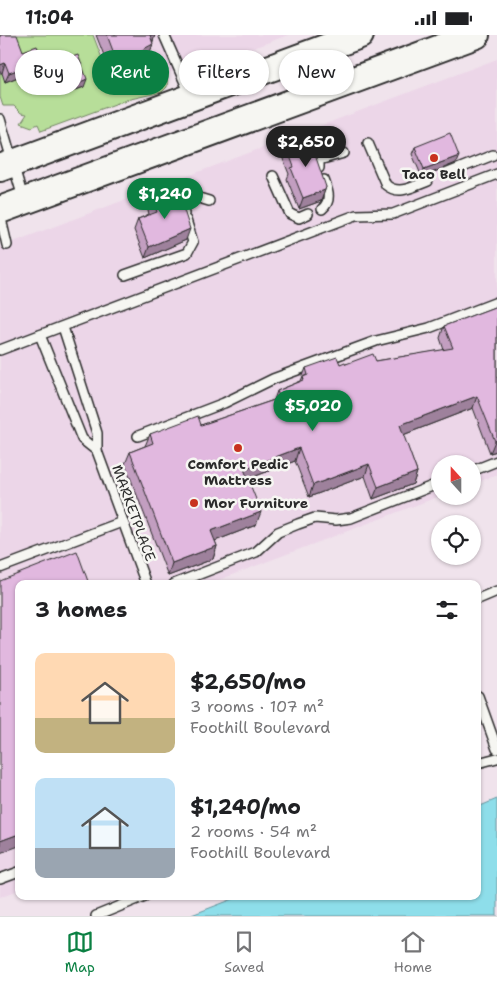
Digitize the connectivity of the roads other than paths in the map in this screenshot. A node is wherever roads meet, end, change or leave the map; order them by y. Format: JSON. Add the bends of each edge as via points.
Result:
{"nodes":[{"id":1,"x":164,"y":35,"type":"edge"},
{"id":2,"x":360,"y":35,"type":"edge"},
{"id":3,"x":476,"y":35,"type":"edge"},
{"id":4,"x":191,"y":97,"type":"junction"},
{"id":5,"x":0,"y":119,"type":"edge"},
{"id":6,"x":368,"y":143,"type":"dead end"},
{"id":7,"x":344,"y":153,"type":"dead end"},
{"id":8,"x":493,"y":155,"type":"dead end"},
{"id":9,"x":7,"y":165,"type":"edge"},
{"id":10,"x":319,"y":167,"type":"edge"},
{"id":11,"x":448,"y":173,"type":"dead end"},
{"id":12,"x":497,"y":174,"type":"edge"},
{"id":13,"x":273,"y":176,"type":"dead end"},
{"id":14,"x":324,"y":180,"type":"edge"},
{"id":15,"x":428,"y":181,"type":"dead end"},
{"id":16,"x":24,"y":201,"type":"junction"},
{"id":17,"x":209,"y":201,"type":"dead end"},
{"id":18,"x":322,"y":209,"type":"dead end"},
{"id":19,"x":0,"y":210,"type":"edge"},
{"id":20,"x":0,"y":214,"type":"edge"},
{"id":21,"x":308,"y":215,"type":"dead end"},
{"id":22,"x":7,"y":245,"type":"dead end"},
{"id":23,"x":125,"y":275,"type":"dead end"},
{"id":24,"x":497,"y":302,"type":"edge"},
{"id":25,"x":63,"y":327,"type":"junction"},
{"id":26,"x":40,"y":335,"type":"junction"},
{"id":27,"x":0,"y":350,"type":"edge"},
{"id":28,"x":138,"y":436,"type":"dead end"},
{"id":29,"x":97,"y":451,"type":"junction"},
{"id":30,"x":497,"y":461,"type":"edge"},
{"id":31,"x":481,"y":467,"type":"edge"},
{"id":32,"x":431,"y":486,"type":"edge"},
{"id":33,"x":122,"y":522,"type":"junction"},
{"id":34,"x":0,"y":569,"type":"edge"},
{"id":35,"x":144,"y":580,"type":"edge"},
{"id":36,"x":185,"y":580,"type":"edge"},
{"id":37,"x":497,"y":591,"type":"edge"},
{"id":38,"x":481,"y":598,"type":"edge"},
{"id":39,"x":481,"y":705,"type":"edge"},
{"id":40,"x":497,"y":749,"type":"edge"},
{"id":41,"x":497,"y":758,"type":"edge"},
{"id":42,"x":481,"y":762,"type":"edge"},
{"id":43,"x":15,"y":873,"type":"edge"},
{"id":44,"x":0,"y":879,"type":"edge"},
{"id":45,"x":135,"y":900,"type":"edge"},
{"id":46,"x":96,"y":916,"type":"edge"}],
"edges":[{"from":1,"to":4,"type":"lane"},
{"from":2,"to":4,"type":"main road"},
{"from":3,"to":16,"type":"main road"},
{"from":4,"to":9,"type":"main road"},
{"from":5,"to":9,"type":"lane"},
{"from":6,"to":15,"type":"lane","via":[[390,188],[402,191]]},
{"from":7,"to":10,"type":"lane","via":[[319,160]]},
{"from":8,"to":11,"type":"lane"},
{"from":9,"to":16,"type":"lane"},
{"from":12,"to":25,"type":"lane","via":[[392,214],[356,215]]},
{"from":13,"to":21,"type":"lane","via":[[290,214],[299,218]]},
{"from":14,"to":18,"type":"lane","via":[[329,198]]},
{"from":16,"to":19,"type":"main road"},
{"from":17,"to":23,"type":"lane","via":[[187,201],[183,208],[193,242],[187,253]]},
{"from":20,"to":22,"type":"lane"},
{"from":24,"to":28,"type":"lane","via":[[273,379],[224,403]]},
{"from":25,"to":26,"type":"lane"},
{"from":25,"to":29,"type":"lane","name":"MARKETPLACE","via":[[97,433]]},
{"from":26,"to":27,"type":"lane"},
{"from":26,"to":29,"type":"lane","name":"MARKETPLACE","via":[[82,439]]},
{"from":29,"to":33,"type":"lane","name":"MARKETPLACE"},
{"from":30,"to":31,"type":"lane"},
{"from":32,"to":36,"type":"lane","via":[[350,518],[315,518],[278,531],[256,553]]},
{"from":33,"to":34,"type":"lane"},
{"from":33,"to":35,"type":"lane","name":"MARKETPLACE"},
{"from":37,"to":38,"type":"lane"},
{"from":39,"to":40,"type":"lane"},
{"from":41,"to":42,"type":"lane"},
{"from":43,"to":44,"type":"lane"},
{"from":45,"to":46,"type":"lane"}]}
